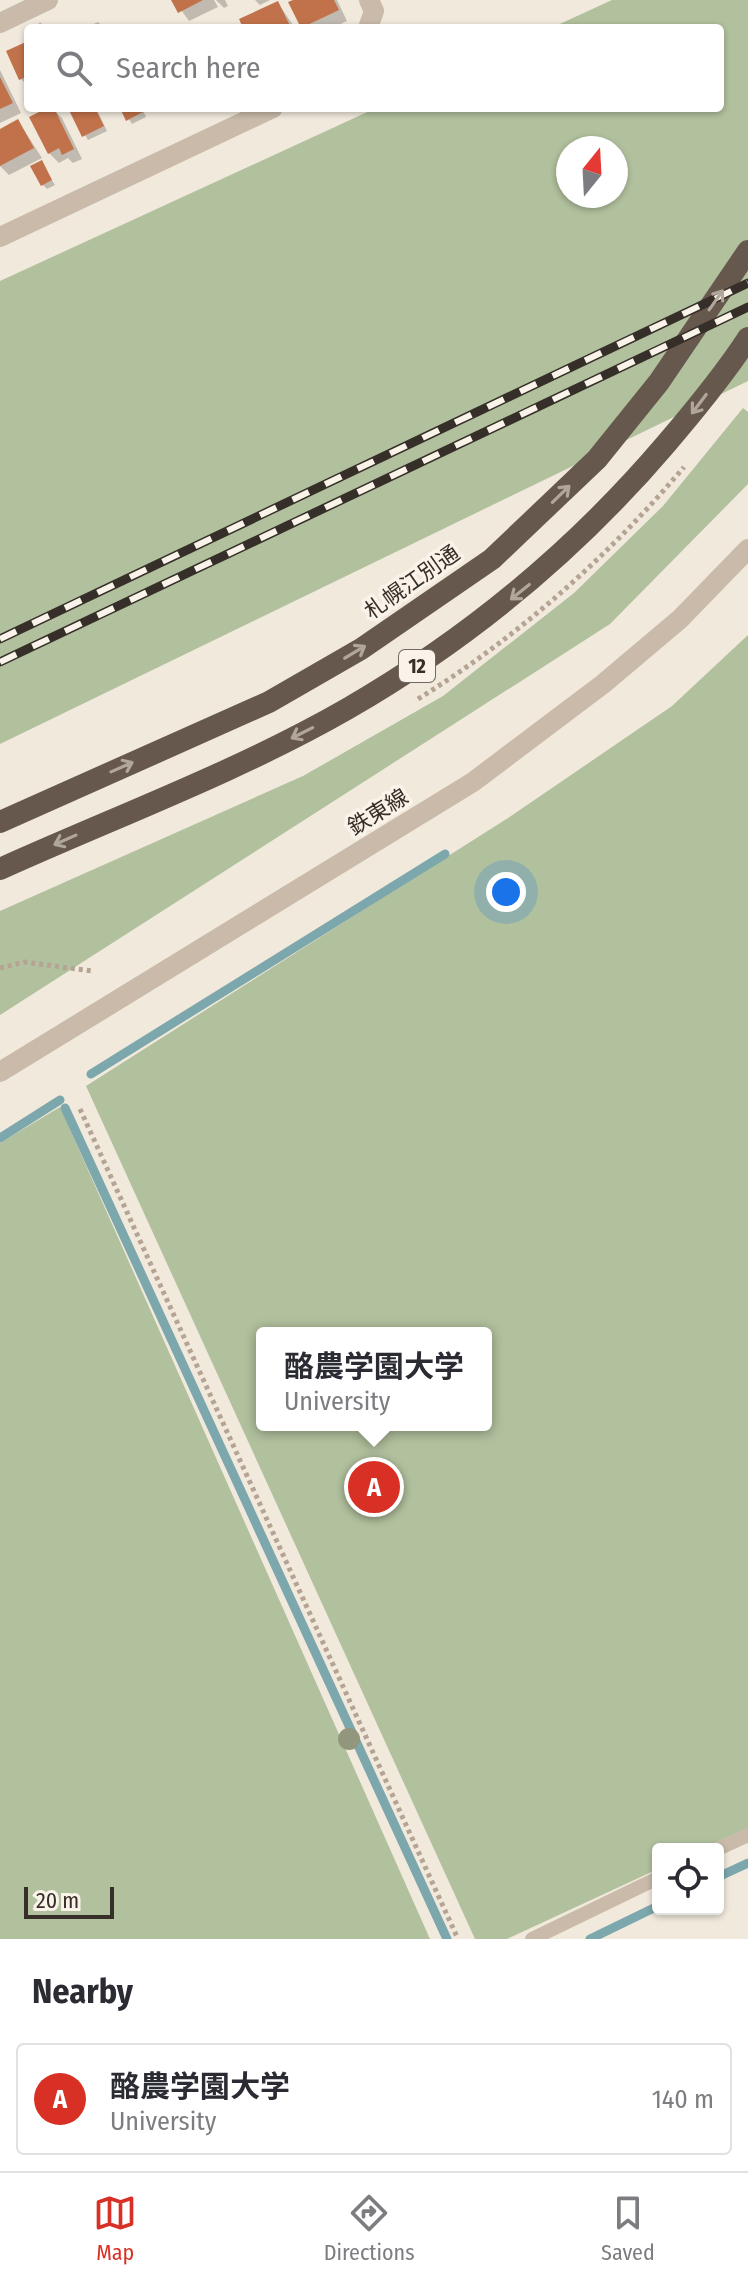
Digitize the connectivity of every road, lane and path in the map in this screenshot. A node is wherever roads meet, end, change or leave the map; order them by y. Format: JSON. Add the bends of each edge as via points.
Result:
{"nodes":[{"id":1,"x":48,"y":0,"type":"edge"},
{"id":2,"x":369,"y":0,"type":"edge"},
{"id":3,"x":0,"y":23,"type":"edge"},
{"id":4,"x":369,"y":24,"type":"edge"},
{"id":5,"x":265,"y":112,"type":"edge"},
{"id":6,"x":0,"y":237,"type":"edge"},
{"id":7,"x":745,"y":257,"type":"edge"},
{"id":8,"x":747,"y":340,"type":"edge"},
{"id":9,"x":748,"y":549,"type":"edge"},
{"id":10,"x":0,"y":822,"type":"edge"},
{"id":11,"x":0,"y":869,"type":"edge"},
{"id":12,"x":0,"y":968,"type":"edge"},
{"id":13,"x":92,"y":971,"type":"dead end"},
{"id":14,"x":0,"y":1072,"type":"edge"},
{"id":15,"x":80,"y":1109,"type":"dead end"},
{"id":16,"x":748,"y":1835,"type":"edge"},
{"id":17,"x":724,"y":1846,"type":"edge"},
{"id":18,"x":652,"y":1881,"type":"edge"},
{"id":19,"x":458,"y":1939,"type":"edge"},
{"id":20,"x":532,"y":1939,"type":"edge"}],
"edges":[{"from":1,"to":3,"type":"street"},
{"from":2,"to":4,"type":"street","via":[[374,11]]},
{"from":5,"to":6,"type":"street"},
{"from":10,"to":7,"type":"highway","name":"札幌江別通","number":"12","one_way":true,"via":[[269,702],[374,640],[492,559],[597,459],[659,382]]},
{"from":8,"to":11,"type":"highway","number":"12","one_way":true,"via":[[628,489],[545,571],[484,621],[345,710],[277,745]]},
{"from":9,"to":14,"type":"street","name":"鉄東線","via":[[603,684],[473,782]]},
{"from":12,"to":13,"type":"path","via":[[24,962]]},
{"from":15,"to":19,"type":"path"},
{"from":16,"to":17,"type":"lane"},
{"from":18,"to":20,"type":"lane"}]}
